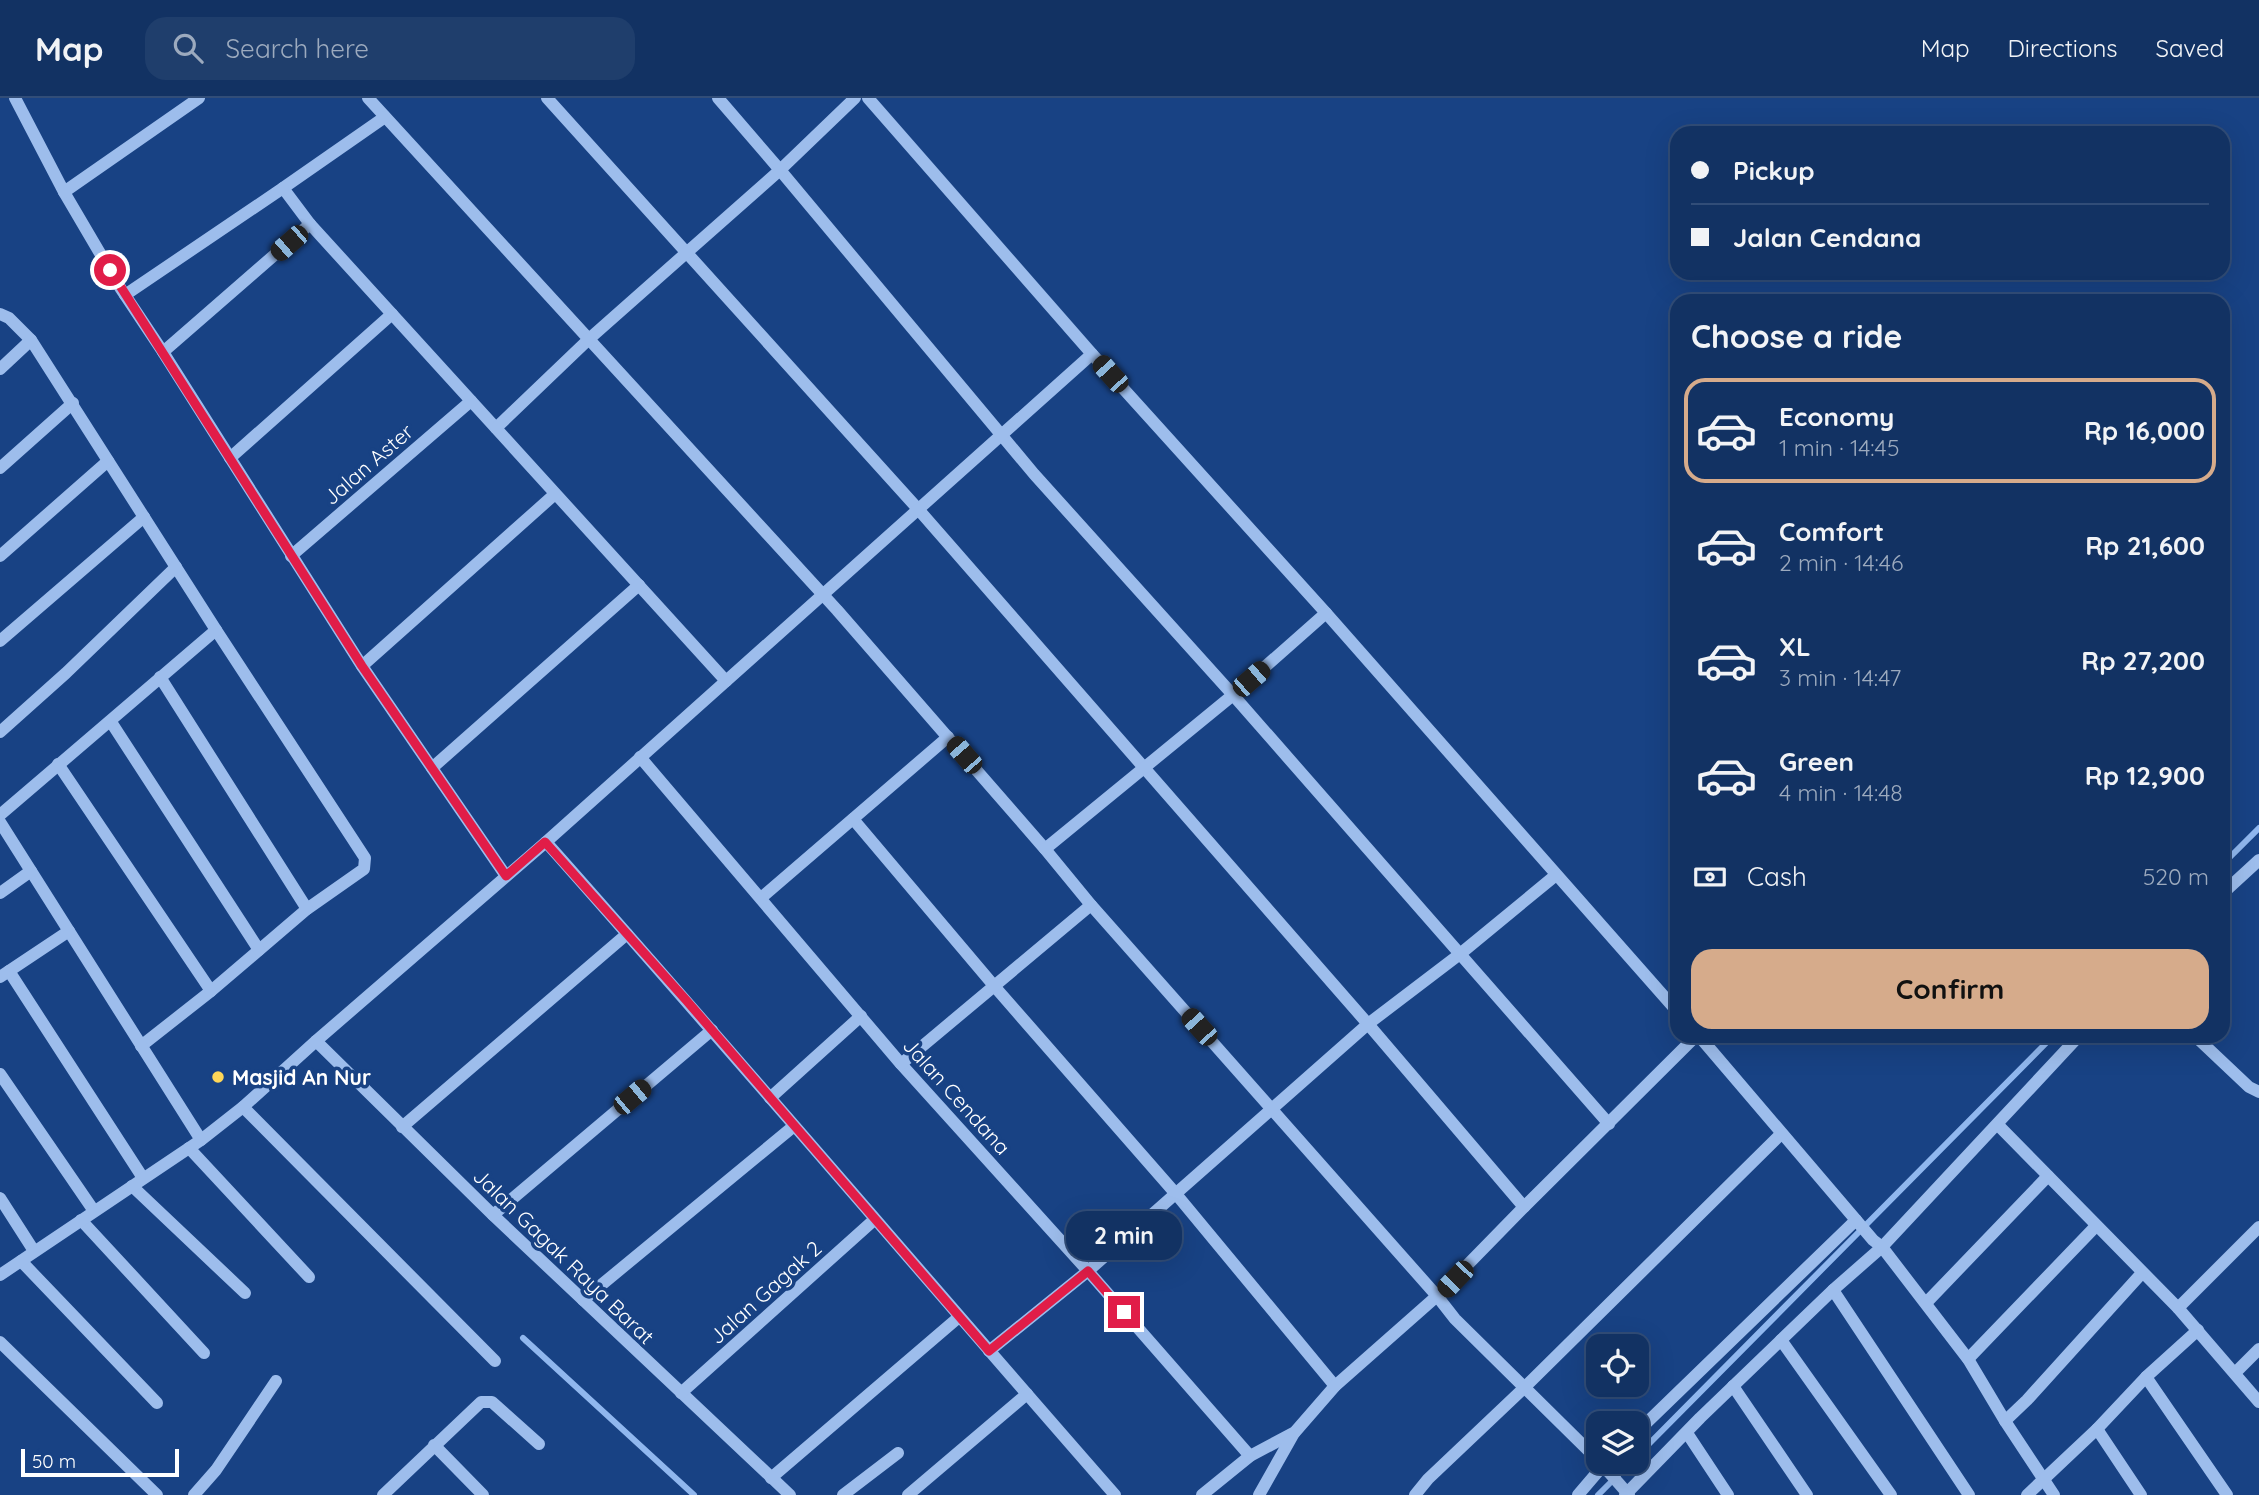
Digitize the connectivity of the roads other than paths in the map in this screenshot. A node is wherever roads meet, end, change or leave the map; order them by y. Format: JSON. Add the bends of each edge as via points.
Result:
{"nodes":[{"id":1,"x":15,"y":98,"type":"edge"},
{"id":2,"x":198,"y":98,"type":"edge"},
{"id":3,"x":368,"y":98,"type":"edge"},
{"id":4,"x":547,"y":98,"type":"edge"},
{"id":5,"x":718,"y":98,"type":"edge"},
{"id":6,"x":855,"y":98,"type":"edge"},
{"id":7,"x":868,"y":98,"type":"edge"},
{"id":8,"x":385,"y":117,"type":"junction"},
{"id":9,"x":780,"y":170,"type":"junction"},
{"id":10,"x":283,"y":188,"type":"junction"},
{"id":11,"x":64,"y":192,"type":"junction"},
{"id":12,"x":310,"y":224,"type":"junction"},
{"id":13,"x":687,"y":253,"type":"junction"},
{"id":14,"x":125,"y":295,"type":"junction"},
{"id":15,"x":0,"y":314,"type":"edge"},
{"id":16,"x":392,"y":314,"type":"junction"},
{"id":17,"x":589,"y":339,"type":"junction"},
{"id":18,"x":31,"y":340,"type":"junction"},
{"id":19,"x":163,"y":352,"type":"junction"},
{"id":20,"x":1092,"y":354,"type":"junction"},
{"id":21,"x":0,"y":369,"type":"edge"},
{"id":22,"x":471,"y":401,"type":"junction"},
{"id":23,"x":73,"y":403,"type":"junction"},
{"id":24,"x":496,"y":428,"type":"junction"},
{"id":25,"x":1001,"y":435,"type":"junction"},
{"id":26,"x":230,"y":458,"type":"junction"},
{"id":27,"x":108,"y":461,"type":"junction"},
{"id":28,"x":0,"y":468,"type":"edge"},
{"id":29,"x":555,"y":494,"type":"junction"},
{"id":30,"x":918,"y":509,"type":"junction"},
{"id":31,"x":144,"y":517,"type":"junction"},
{"id":32,"x":0,"y":556,"type":"edge"},
{"id":33,"x":291,"y":556,"type":"junction"},
{"id":34,"x":176,"y":567,"type":"junction"},
{"id":35,"x":639,"y":585,"type":"junction"},
{"id":36,"x":823,"y":594,"type":"junction"},
{"id":37,"x":1326,"y":613,"type":"junction"},
{"id":38,"x":216,"y":630,"type":"junction"},
{"id":39,"x":0,"y":641,"type":"edge"},
{"id":40,"x":362,"y":666,"type":"junction"},
{"id":41,"x":160,"y":677,"type":"junction"},
{"id":42,"x":726,"y":681,"type":"junction"},
{"id":43,"x":1233,"y":695,"type":"junction"},
{"id":44,"x":111,"y":722,"type":"junction"},
{"id":45,"x":0,"y":732,"type":"edge"},
{"id":46,"x":948,"y":737,"type":"junction"},
{"id":47,"x":640,"y":757,"type":"junction"},
{"id":48,"x":58,"y":764,"type":"junction"},
{"id":49,"x":432,"y":768,"type":"junction"},
{"id":50,"x":1144,"y":769,"type":"junction"},
{"id":51,"x":0,"y":815,"type":"edge"},
{"id":52,"x":853,"y":819,"type":"junction"},
{"id":53,"x":0,"y":822,"type":"edge"},
{"id":54,"x":545,"y":842,"type":"junction"},
{"id":55,"x":1045,"y":849,"type":"junction"},
{"id":56,"x":2258,"y":863,"type":"edge"},
{"id":57,"x":31,"y":871,"type":"junction"},
{"id":58,"x":1556,"y":875,"type":"junction"},
{"id":59,"x":506,"y":876,"type":"junction"},
{"id":60,"x":2230,"y":887,"type":"edge"},
{"id":61,"x":0,"y":893,"type":"edge"},
{"id":62,"x":761,"y":898,"type":"junction"},
{"id":63,"x":1091,"y":905,"type":"junction"},
{"id":64,"x":307,"y":909,"type":"junction"},
{"id":65,"x":69,"y":931,"type":"junction"},
{"id":66,"x":628,"y":934,"type":"junction"},
{"id":67,"x":259,"y":950,"type":"junction"},
{"id":68,"x":1460,"y":954,"type":"junction"},
{"id":69,"x":5,"y":974,"type":"edge"},
{"id":70,"x":995,"y":987,"type":"junction"},
{"id":71,"x":211,"y":991,"type":"junction"},
{"id":72,"x":1670,"y":1003,"type":"edge"},
{"id":73,"x":861,"y":1016,"type":"junction"},
{"id":74,"x":1368,"y":1024,"type":"junction"},
{"id":75,"x":712,"y":1030,"type":"junction"},
{"id":76,"x":316,"y":1041,"type":"junction"},
{"id":77,"x":1691,"y":1043,"type":"edge"},
{"id":78,"x":1704,"y":1043,"type":"edge"},
{"id":79,"x":2073,"y":1043,"type":"edge"},
{"id":80,"x":2202,"y":1043,"type":"edge"},
{"id":81,"x":141,"y":1046,"type":"junction"},
{"id":82,"x":901,"y":1064,"type":"junction"},
{"id":83,"x":0,"y":1074,"type":"edge"},
{"id":84,"x":2259,"y":1092,"type":"edge"},
{"id":85,"x":770,"y":1098,"type":"junction"},
{"id":86,"x":243,"y":1107,"type":"junction"},
{"id":87,"x":1271,"y":1108,"type":"junction"},
{"id":88,"x":1609,"y":1124,"type":"junction"},
{"id":89,"x":1998,"y":1125,"type":"junction"},
{"id":90,"x":794,"y":1126,"type":"junction"},
{"id":91,"x":402,"y":1127,"type":"junction"},
{"id":92,"x":1782,"y":1134,"type":"junction"},
{"id":93,"x":201,"y":1140,"type":"junction"},
{"id":94,"x":189,"y":1148,"type":"junction"},
{"id":95,"x":2048,"y":1176,"type":"junction"},
{"id":96,"x":138,"y":1182,"type":"junction"},
{"id":97,"x":1176,"y":1194,"type":"junction"},
{"id":98,"x":0,"y":1198,"type":"edge"},
{"id":99,"x":1524,"y":1207,"type":"junction"},
{"id":100,"x":94,"y":1211,"type":"junction"},
{"id":101,"x":493,"y":1214,"type":"junction"},
{"id":102,"x":81,"y":1220,"type":"junction"},
{"id":103,"x":874,"y":1220,"type":"junction"},
{"id":104,"x":1857,"y":1221,"type":"junction"},
{"id":105,"x":2096,"y":1226,"type":"junction"},
{"id":106,"x":2259,"y":1227,"type":"edge"},
{"id":107,"x":1877,"y":1244,"type":"junction"},
{"id":108,"x":34,"y":1251,"type":"junction"},
{"id":109,"x":21,"y":1261,"type":"junction"},
{"id":110,"x":1088,"y":1271,"type":"junction"},
{"id":111,"x":2142,"y":1273,"type":"junction"},
{"id":112,"x":0,"y":1275,"type":"edge"},
{"id":113,"x":309,"y":1277,"type":"dead end"},
{"id":114,"x":1833,"y":1290,"type":"junction"},
{"id":115,"x":245,"y":1293,"type":"dead end"},
{"id":116,"x":1437,"y":1296,"type":"junction"},
{"id":117,"x":583,"y":1300,"type":"junction"},
{"id":118,"x":1926,"y":1303,"type":"junction"},
{"id":119,"x":2178,"y":1308,"type":"junction"},
{"id":120,"x":959,"y":1317,"type":"junction"},
{"id":121,"x":2198,"y":1330,"type":"junction"},
{"id":122,"x":1781,"y":1340,"type":"junction"},
{"id":123,"x":0,"y":1342,"type":"edge"},
{"id":124,"x":2259,"y":1349,"type":"edge"},
{"id":125,"x":989,"y":1351,"type":"junction"},
{"id":126,"x":204,"y":1353,"type":"dead end"},
{"id":127,"x":1968,"y":1359,"type":"junction"},
{"id":128,"x":495,"y":1361,"type":"dead end"},
{"id":129,"x":2235,"y":1373,"type":"junction"},
{"id":130,"x":2146,"y":1377,"type":"junction"},
{"id":131,"x":276,"y":1381,"type":"dead end"},
{"id":132,"x":1335,"y":1386,"type":"junction"},
{"id":133,"x":1733,"y":1386,"type":"junction"},
{"id":134,"x":1524,"y":1388,"type":"junction"},
{"id":135,"x":681,"y":1393,"type":"junction"},
{"id":136,"x":1027,"y":1394,"type":"junction"},
{"id":137,"x":2259,"y":1402,"type":"edge"},
{"id":138,"x":157,"y":1403,"type":"dead end"},
{"id":139,"x":1649,"y":1421,"type":"edge"},
{"id":140,"x":2005,"y":1421,"type":"junction"},
{"id":141,"x":2097,"y":1429,"type":"junction"},
{"id":142,"x":1294,"y":1432,"type":"junction"},
{"id":143,"x":1686,"y":1433,"type":"junction"},
{"id":144,"x":538,"y":1444,"type":"dead end"},
{"id":145,"x":434,"y":1445,"type":"junction"},
{"id":146,"x":1586,"y":1448,"type":"edge"},
{"id":147,"x":898,"y":1453,"type":"dead end"},
{"id":148,"x":1250,"y":1456,"type":"junction"},
{"id":149,"x":1595,"y":1474,"type":"edge"},
{"id":150,"x":1611,"y":1474,"type":"edge"},
{"id":151,"x":771,"y":1478,"type":"junction"},
{"id":152,"x":2044,"y":1480,"type":"junction"},
{"id":153,"x":1107,"y":1492,"type":"edge"},
{"id":154,"x":1626,"y":1492,"type":"edge"},
{"id":155,"x":157,"y":1495,"type":"edge"},
{"id":156,"x":194,"y":1495,"type":"edge"},
{"id":157,"x":383,"y":1495,"type":"edge"},
{"id":158,"x":483,"y":1495,"type":"edge"},
{"id":159,"x":790,"y":1495,"type":"edge"},
{"id":160,"x":842,"y":1495,"type":"edge"},
{"id":161,"x":908,"y":1495,"type":"edge"},
{"id":162,"x":1202,"y":1495,"type":"edge"},
{"id":163,"x":1259,"y":1495,"type":"edge"},
{"id":164,"x":1415,"y":1495,"type":"edge"},
{"id":165,"x":1578,"y":1495,"type":"edge"},
{"id":166,"x":1728,"y":1495,"type":"edge"},
{"id":167,"x":1807,"y":1495,"type":"edge"},
{"id":168,"x":1891,"y":1495,"type":"edge"},
{"id":169,"x":1969,"y":1495,"type":"edge"},
{"id":170,"x":2027,"y":1495,"type":"edge"},
{"id":171,"x":2054,"y":1495,"type":"edge"},
{"id":172,"x":2141,"y":1495,"type":"edge"},
{"id":173,"x":2227,"y":1495,"type":"edge"}],
"edges":[{"from":1,"to":11,"type":"street"},
{"from":2,"to":11,"type":"street"},
{"from":3,"to":8,"type":"street"},
{"from":4,"to":13,"type":"street"},
{"from":5,"to":9,"type":"street"},
{"from":6,"to":9,"type":"street"},
{"from":7,"to":20,"type":"street"},
{"from":8,"to":10,"type":"street"},
{"from":8,"to":17,"type":"street"},
{"from":9,"to":13,"type":"street"},
{"from":9,"to":25,"type":"street"},
{"from":10,"to":12,"type":"street"},
{"from":10,"to":14,"type":"street"},
{"from":11,"to":14,"type":"street"},
{"from":12,"to":16,"type":"street"},
{"from":12,"to":19,"type":"street"},
{"from":13,"to":17,"type":"street"},
{"from":13,"to":30,"type":"street"},
{"from":14,"to":19,"type":"street"},
{"from":15,"to":18,"type":"street"},
{"from":16,"to":22,"type":"street"},
{"from":16,"to":26,"type":"street"},
{"from":17,"to":24,"type":"street"},
{"from":17,"to":36,"type":"street"},
{"from":18,"to":21,"type":"street"},
{"from":18,"to":23,"type":"street"},
{"from":19,"to":26,"type":"street"},
{"from":20,"to":25,"type":"street"},
{"from":20,"to":37,"type":"street"},
{"from":22,"to":24,"type":"street"},
{"from":22,"to":33,"type":"street","name":"Jalan Aster"},
{"from":23,"to":27,"type":"street"},
{"from":23,"to":28,"type":"street"},
{"from":24,"to":29,"type":"street"},
{"from":25,"to":30,"type":"street"},
{"from":25,"to":43,"type":"street"},
{"from":26,"to":33,"type":"street"},
{"from":27,"to":31,"type":"street"},
{"from":27,"to":32,"type":"street"},
{"from":29,"to":35,"type":"street"},
{"from":29,"to":40,"type":"street"},
{"from":30,"to":36,"type":"street"},
{"from":30,"to":50,"type":"street"},
{"from":31,"to":34,"type":"street"},
{"from":31,"to":39,"type":"street"},
{"from":33,"to":40,"type":"street"},
{"from":34,"to":38,"type":"street"},
{"from":34,"to":45,"type":"street"},
{"from":35,"to":42,"type":"street"},
{"from":35,"to":49,"type":"street"},
{"from":36,"to":42,"type":"street"},
{"from":36,"to":46,"type":"street"},
{"from":37,"to":43,"type":"street"},
{"from":37,"to":58,"type":"street"},
{"from":38,"to":41,"type":"street"},
{"from":38,"to":64,"type":"street","via":[[365,858],[364,869]]},
{"from":40,"to":49,"type":"street"},
{"from":41,"to":44,"type":"street"},
{"from":41,"to":64,"type":"street"},
{"from":42,"to":47,"type":"street"},
{"from":43,"to":50,"type":"street"},
{"from":43,"to":68,"type":"street"},
{"from":44,"to":48,"type":"street"},
{"from":44,"to":67,"type":"street"},
{"from":46,"to":52,"type":"street"},
{"from":46,"to":55,"type":"street"},
{"from":47,"to":54,"type":"street"},
{"from":47,"to":62,"type":"street","name":"Jalan Cendana"},
{"from":48,"to":51,"type":"street"},
{"from":48,"to":71,"type":"street"},
{"from":49,"to":59,"type":"street"},
{"from":50,"to":55,"type":"street"},
{"from":50,"to":74,"type":"street"},
{"from":52,"to":62,"type":"street"},
{"from":52,"to":70,"type":"street"},
{"from":53,"to":57,"type":"street"},
{"from":54,"to":59,"type":"street"},
{"from":54,"to":66,"type":"street"},
{"from":55,"to":63,"type":"street"},
{"from":56,"to":60,"type":"street"},
{"from":57,"to":61,"type":"street"},
{"from":57,"to":65,"type":"street"},
{"from":58,"to":68,"type":"street"},
{"from":58,"to":72,"type":"street"},
{"from":59,"to":76,"type":"street"},
{"from":62,"to":73,"type":"street","name":"Jalan Cendana"},
{"from":63,"to":70,"type":"street"},
{"from":63,"to":87,"type":"street"},
{"from":64,"to":67,"type":"street"},
{"from":65,"to":69,"type":"street"},
{"from":65,"to":81,"type":"street"},
{"from":66,"to":75,"type":"street"},
{"from":66,"to":91,"type":"street"},
{"from":67,"to":71,"type":"street"},
{"from":68,"to":74,"type":"street"},
{"from":68,"to":88,"type":"street"},
{"from":69,"to":96,"type":"street"},
{"from":70,"to":82,"type":"street"},
{"from":70,"to":97,"type":"street"},
{"from":71,"to":81,"type":"street"},
{"from":73,"to":82,"type":"street","name":"Jalan Cendana"},
{"from":73,"to":85,"type":"street"},
{"from":74,"to":87,"type":"street"},
{"from":74,"to":99,"type":"street"},
{"from":75,"to":85,"type":"street"},
{"from":75,"to":101,"type":"street"},
{"from":76,"to":86,"type":"street"},
{"from":76,"to":91,"type":"street","name":"Jalan Gagak Raya Barat"},
{"from":77,"to":88,"type":"street"},
{"from":78,"to":92,"type":"street"},
{"from":79,"to":89,"type":"street"},
{"from":80,"to":84,"type":"street"},
{"from":81,"to":93,"type":"street"},
{"from":82,"to":110,"type":"street","name":"Jalan Cendana"},
{"from":83,"to":100,"type":"street"},
{"from":85,"to":90,"type":"street"},
{"from":86,"to":93,"type":"street"},
{"from":86,"to":128,"type":"street"},
{"from":87,"to":97,"type":"street"},
{"from":87,"to":116,"type":"street"},
{"from":88,"to":99,"type":"street"},
{"from":89,"to":95,"type":"street"},
{"from":89,"to":107,"type":"street"},
{"from":90,"to":103,"type":"street"},
{"from":90,"to":117,"type":"street"},
{"from":91,"to":101,"type":"street","name":"Jalan Gagak Raya Barat"},
{"from":92,"to":104,"type":"street"},
{"from":92,"to":134,"type":"street"},
{"from":93,"to":94,"type":"street"},
{"from":94,"to":96,"type":"street"},
{"from":94,"to":113,"type":"street"},
{"from":95,"to":105,"type":"street"},
{"from":95,"to":118,"type":"street"},
{"from":96,"to":100,"type":"street"},
{"from":96,"to":115,"type":"street"},
{"from":97,"to":110,"type":"street"},
{"from":97,"to":132,"type":"street"},
{"from":98,"to":108,"type":"street"},
{"from":99,"to":116,"type":"street"},
{"from":100,"to":102,"type":"street"},
{"from":101,"to":117,"type":"street","name":"Jalan Gagak Raya Barat"},
{"from":102,"to":108,"type":"street"},
{"from":102,"to":126,"type":"street"},
{"from":103,"to":120,"type":"street"},
{"from":103,"to":135,"type":"street","name":"Jalan Gagak 2"},
{"from":104,"to":107,"type":"street"},
{"from":104,"to":139,"type":"street"},
{"from":105,"to":111,"type":"street"},
{"from":105,"to":127,"type":"street"},
{"from":106,"to":119,"type":"street"},
{"from":107,"to":114,"type":"street"},
{"from":107,"to":118,"type":"street"},
{"from":108,"to":109,"type":"street"},
{"from":109,"to":112,"type":"street"},
{"from":109,"to":138,"type":"street"},
{"from":110,"to":125,"type":"street"},
{"from":110,"to":148,"type":"street","name":"Jalan Cendana"},
{"from":111,"to":119,"type":"street"},
{"from":111,"to":140,"type":"street"},
{"from":114,"to":122,"type":"street"},
{"from":114,"to":169,"type":"street"},
{"from":116,"to":132,"type":"street"},
{"from":116,"to":134,"type":"street"},
{"from":117,"to":135,"type":"street","name":"Jalan Gagak Raya Barat"},
{"from":118,"to":127,"type":"street"},
{"from":119,"to":121,"type":"street"},
{"from":120,"to":125,"type":"street"},
{"from":120,"to":151,"type":"street"},
{"from":121,"to":129,"type":"street"},
{"from":121,"to":130,"type":"street"},
{"from":122,"to":133,"type":"street"},
{"from":122,"to":168,"type":"street"},
{"from":123,"to":155,"type":"street"},
{"from":124,"to":129,"type":"street"},
{"from":125,"to":136,"type":"street"},
{"from":127,"to":140,"type":"street"},
{"from":129,"to":137,"type":"street"},
{"from":130,"to":141,"type":"street"},
{"from":130,"to":173,"type":"street"},
{"from":131,"to":156,"type":"street"},
{"from":132,"to":142,"type":"street"},
{"from":133,"to":143,"type":"street"},
{"from":133,"to":167,"type":"street"},
{"from":134,"to":146,"type":"street"},
{"from":134,"to":164,"type":"street"},
{"from":135,"to":151,"type":"street","name":"Jalan Gagak Raya Barat"},
{"from":136,"to":153,"type":"street"},
{"from":136,"to":161,"type":"street"},
{"from":140,"to":152,"type":"street"},
{"from":141,"to":152,"type":"street"},
{"from":141,"to":172,"type":"street"},
{"from":142,"to":148,"type":"street"},
{"from":142,"to":163,"type":"street"},
{"from":143,"to":154,"type":"street"},
{"from":143,"to":166,"type":"street"},
{"from":144,"to":145,"type":"street","via":[[492,1402],[485,1401]]},
{"from":145,"to":157,"type":"street"},
{"from":145,"to":158,"type":"street"},
{"from":147,"to":160,"type":"street"},
{"from":148,"to":162,"type":"street"},
{"from":149,"to":165,"type":"street"},
{"from":150,"to":154,"type":"street"},
{"from":151,"to":159,"type":"street","name":"Jalan Gagak Raya Barat"},
{"from":152,"to":170,"type":"street"},
{"from":152,"to":171,"type":"street"}]}
